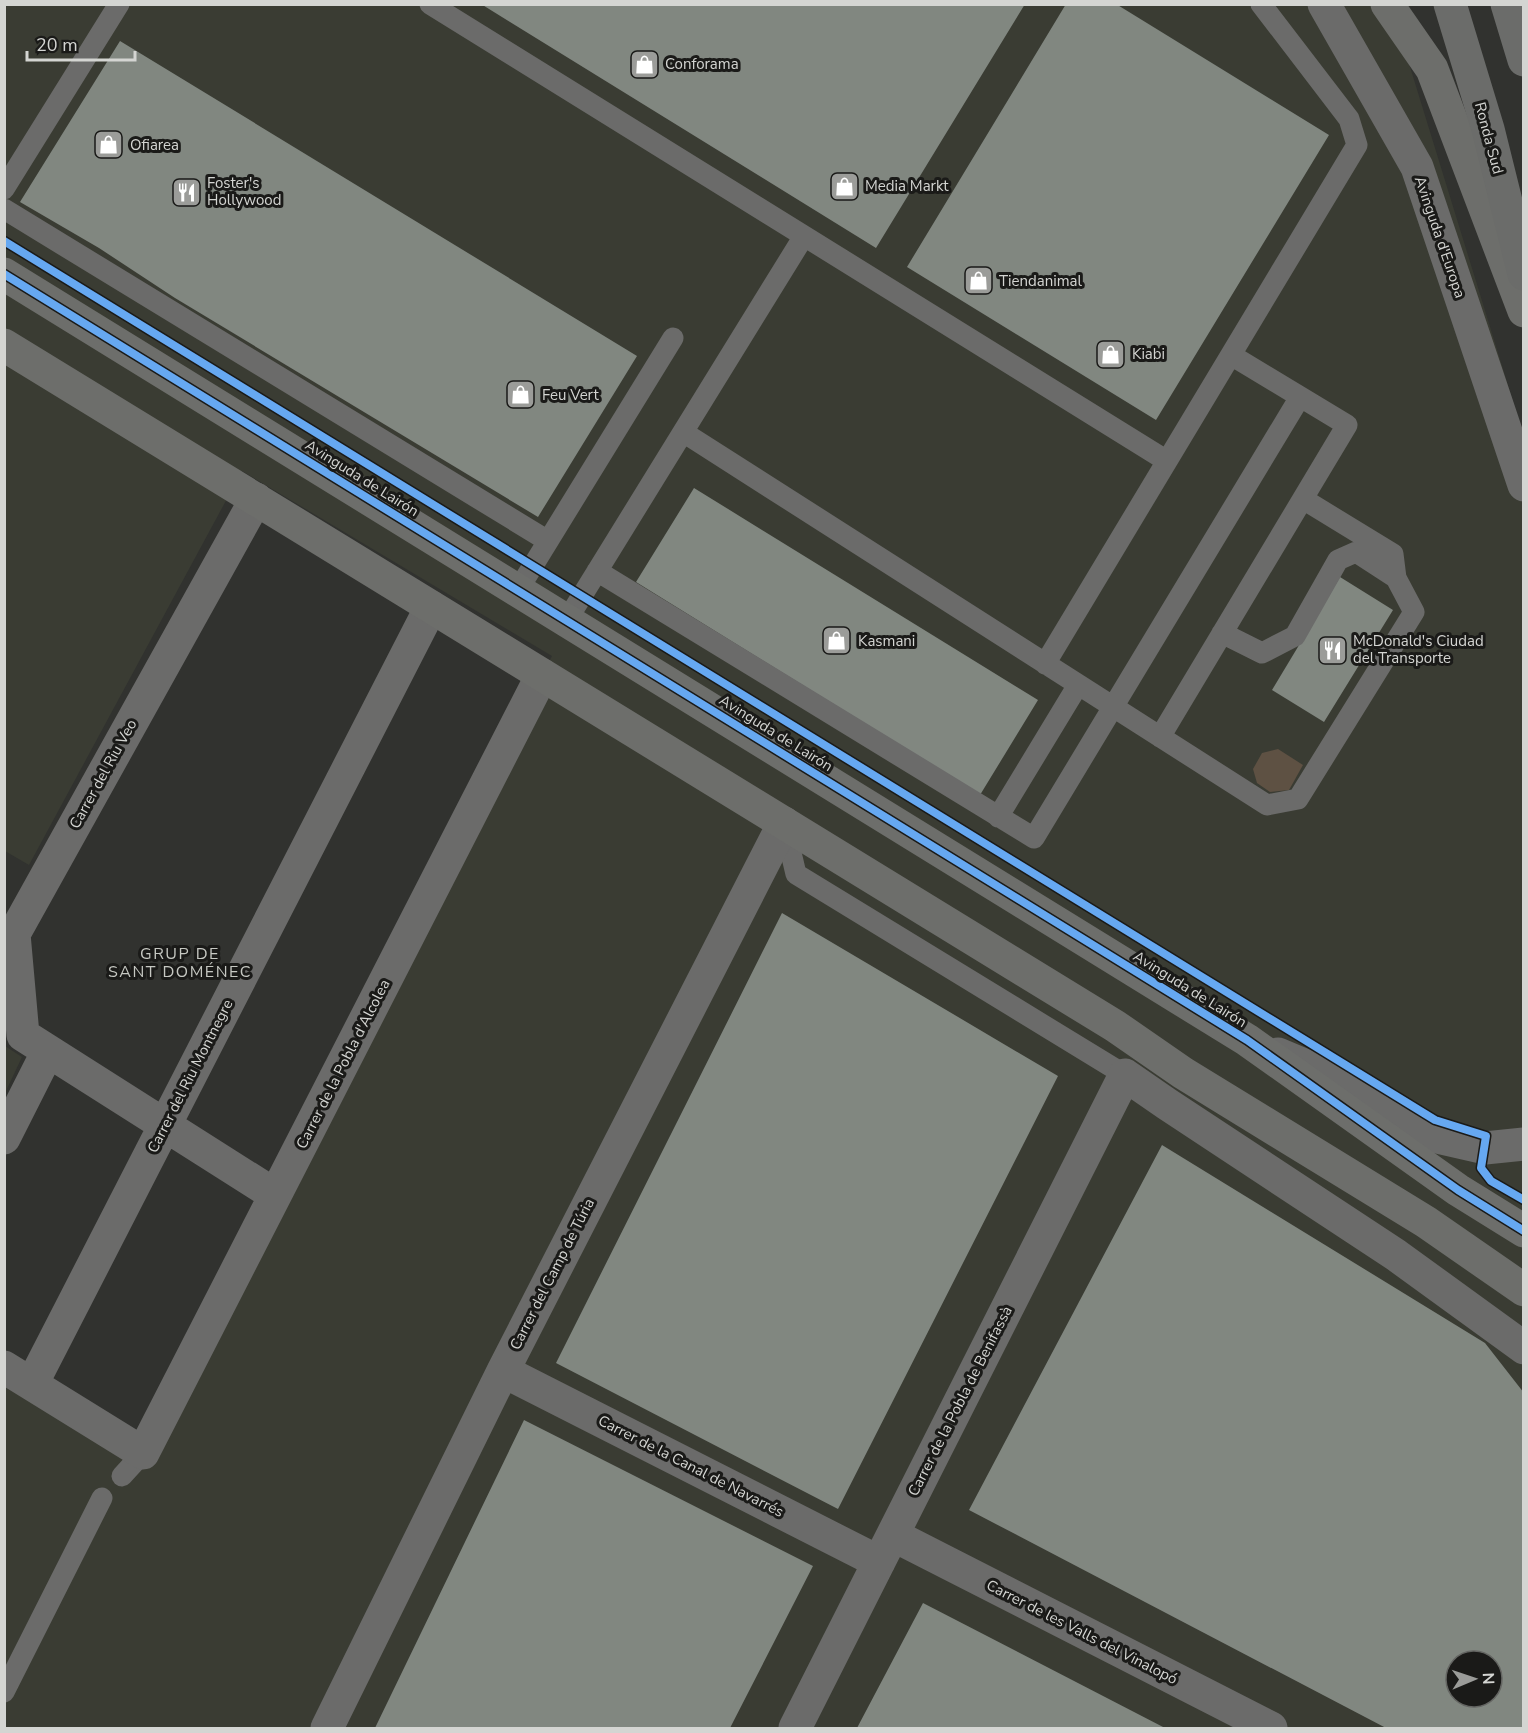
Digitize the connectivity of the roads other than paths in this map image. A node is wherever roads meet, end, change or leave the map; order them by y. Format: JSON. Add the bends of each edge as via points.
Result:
{"nodes":[{"id":1,"x":118,"y":4,"type":"edge"},
{"id":2,"x":430,"y":4,"type":"edge"},
{"id":3,"x":1261,"y":4,"type":"edge"},
{"id":4,"x":1324,"y":4,"type":"edge"},
{"id":5,"x":1387,"y":4,"type":"edge"},
{"id":6,"x":1450,"y":4,"type":"edge"},
{"id":7,"x":1507,"y":4,"type":"edge"},
{"id":8,"x":1524,"y":60,"type":"edge"},
{"id":9,"x":4,"y":189,"type":"edge"},
{"id":10,"x":4,"y":209,"type":"edge"},
{"id":11,"x":804,"y":236,"type":"junction"},
{"id":12,"x":4,"y":274,"type":"edge"},
{"id":13,"x":1524,"y":274,"type":"edge"},
{"id":14,"x":1524,"y":311,"type":"edge"},
{"id":15,"x":673,"y":338,"type":"dead end"},
{"id":16,"x":4,"y":345,"type":"edge"},
{"id":17,"x":1231,"y":355,"type":"junction"},
{"id":18,"x":1300,"y":397,"type":"junction"},
{"id":19,"x":683,"y":432,"type":"junction"},
{"id":20,"x":1167,"y":460,"type":"junction"},
{"id":21,"x":1524,"y":485,"type":"edge"},
{"id":22,"x":256,"y":499,"type":"junction"},
{"id":23,"x":1303,"y":499,"type":"junction"},
{"id":24,"x":548,"y":541,"type":"junction"},
{"id":25,"x":597,"y":571,"type":"junction"},
{"id":26,"x":1396,"y":578,"type":"junction"},
{"id":27,"x":518,"y":590,"type":"junction"},
{"id":28,"x":431,"y":607,"type":"junction"},
{"id":29,"x":567,"y":620,"type":"junction"},
{"id":30,"x":1222,"y":633,"type":"junction"},
{"id":31,"x":1045,"y":664,"type":"junction"},
{"id":32,"x":542,"y":675,"type":"junction"},
{"id":33,"x":1078,"y":685,"type":"junction"},
{"id":34,"x":1114,"y":707,"type":"junction"},
{"id":35,"x":1160,"y":737,"type":"junction"},
{"id":36,"x":998,"y":817,"type":"junction"},
{"id":37,"x":784,"y":823,"type":"junction"},
{"id":38,"x":1247,"y":1040,"type":"junction"},
{"id":39,"x":48,"y":1051,"type":"junction"},
{"id":40,"x":1183,"y":1073,"type":"junction"},
{"id":41,"x":1125,"y":1075,"type":"junction"},
{"id":42,"x":1167,"y":1104,"type":"junction"},
{"id":43,"x":165,"y":1126,"type":"junction"},
{"id":44,"x":4,"y":1138,"type":"edge"},
{"id":45,"x":1524,"y":1144,"type":"edge"},
{"id":46,"x":275,"y":1195,"type":"junction"},
{"id":47,"x":1524,"y":1231,"type":"edge"},
{"id":48,"x":1524,"y":1290,"type":"edge"},
{"id":49,"x":1524,"y":1348,"type":"edge"},
{"id":50,"x":4,"y":1367,"type":"edge"},
{"id":51,"x":503,"y":1371,"type":"junction"},
{"id":52,"x":32,"y":1384,"type":"junction"},
{"id":53,"x":102,"y":1498,"type":"dead end"},
{"id":54,"x":886,"y":1549,"type":"junction"},
{"id":55,"x":4,"y":1692,"type":"edge"},
{"id":56,"x":327,"y":1728,"type":"edge"},
{"id":57,"x":795,"y":1728,"type":"edge"},
{"id":58,"x":1272,"y":1728,"type":"edge"}],
"edges":[{"from":1,"to":9,"type":"lane"},
{"from":2,"to":11,"type":"lane"},
{"from":3,"to":17,"type":"lane","via":[[1349,119],[1357,145]]},
{"from":4,"to":21,"type":"street","name":"Avinguda d'Europa","via":[[1417,167]]},
{"from":5,"to":14,"type":"street","via":[[1432,69]]},
{"from":6,"to":13,"type":"main road","name":"Ronda Sud","via":[[1488,129]]},
{"from":7,"to":8,"type":"main road"},
{"from":10,"to":24,"type":"lane"},
{"from":11,"to":19,"type":"lane"},
{"from":11,"to":20,"type":"lane"},
{"from":12,"to":27,"type":"street","name":"Avinguda de Lairón"},
{"from":15,"to":24,"type":"lane"},
{"from":16,"to":22,"type":"street"},
{"from":17,"to":18,"type":"lane"},
{"from":17,"to":20,"type":"lane"},
{"from":18,"to":23,"type":"lane","via":[[1347,425]]},
{"from":18,"to":34,"type":"lane"},
{"from":19,"to":25,"type":"lane"},
{"from":19,"to":31,"type":"lane"},
{"from":20,"to":31,"type":"lane"},
{"from":22,"to":28,"type":"street"},
{"from":22,"to":39,"type":"street","name":"Carrer del Riu Veo","via":[[14,934],[23,1035]]},
{"from":23,"to":26,"type":"lane","via":[[1393,554]]},
{"from":23,"to":30,"type":"lane"},
{"from":24,"to":27,"type":"lane"},
{"from":25,"to":29,"type":"lane"},
{"from":25,"to":36,"type":"lane"},
{"from":26,"to":30,"type":"lane","via":[[1356,552],[1338,560],[1295,636],[1262,653]]},
{"from":26,"to":35,"type":"lane","via":[[1414,612],[1298,799],[1267,805]]},
{"from":27,"to":29,"type":"street","name":"Avinguda de Lairón"},
{"from":28,"to":32,"type":"street"},
{"from":28,"to":43,"type":"street","name":"Carrer del Riu Montnegre"},
{"from":29,"to":38,"type":"street","name":"Avinguda de Lairón"},
{"from":30,"to":35,"type":"lane"},
{"from":31,"to":33,"type":"lane"},
{"from":32,"to":37,"type":"street"},
{"from":32,"to":46,"type":"street","name":"Carrer de la Pobla d'Alcolea"},
{"from":33,"to":34,"type":"lane"},
{"from":33,"to":36,"type":"lane"},
{"from":34,"to":35,"type":"lane"},
{"from":34,"to":36,"type":"lane","via":[[1035,838]]},
{"from":37,"to":40,"type":"street","via":[[1115,1026]]},
{"from":37,"to":41,"type":"lane","via":[[796,874]]},
{"from":37,"to":51,"type":"street","name":"Carrer del Camp de Túria"},
{"from":38,"to":45,"type":"street","via":[[1354,1086],[1428,1135],[1485,1148]]},
{"from":38,"to":47,"type":"street","name":"Avinguda de Lairón","via":[[1458,1190]]},
{"from":39,"to":43,"type":"street"},
{"from":39,"to":44,"type":"street"},
{"from":40,"to":42,"type":"lane"},
{"from":40,"to":48,"type":"street","via":[[1426,1222]]},
{"from":41,"to":42,"type":"street"},
{"from":41,"to":54,"type":"street","name":"Carrer de la Pobla de Benifassà"},
{"from":42,"to":49,"type":"street","via":[[1396,1255]]},
{"from":43,"to":46,"type":"street"},
{"from":43,"to":52,"type":"street","name":"Carrer del Riu Montnegre"},
{"from":46,"to":52,"type":"street","name":"Carrer de la Pobla d'Alcolea","via":[[132,1464]]},
{"from":50,"to":52,"type":"street"},
{"from":51,"to":54,"type":"street","name":"Carrer de la Canal de Navarrés"},
{"from":51,"to":56,"type":"street","name":"Carrer del Camp de Túria"},
{"from":53,"to":55,"type":"lane"},
{"from":54,"to":57,"type":"street","name":"Carrer de la Pobla de Benifassà"},
{"from":54,"to":58,"type":"street","name":"Carrer de les Valls del Vinalopó"}]}
